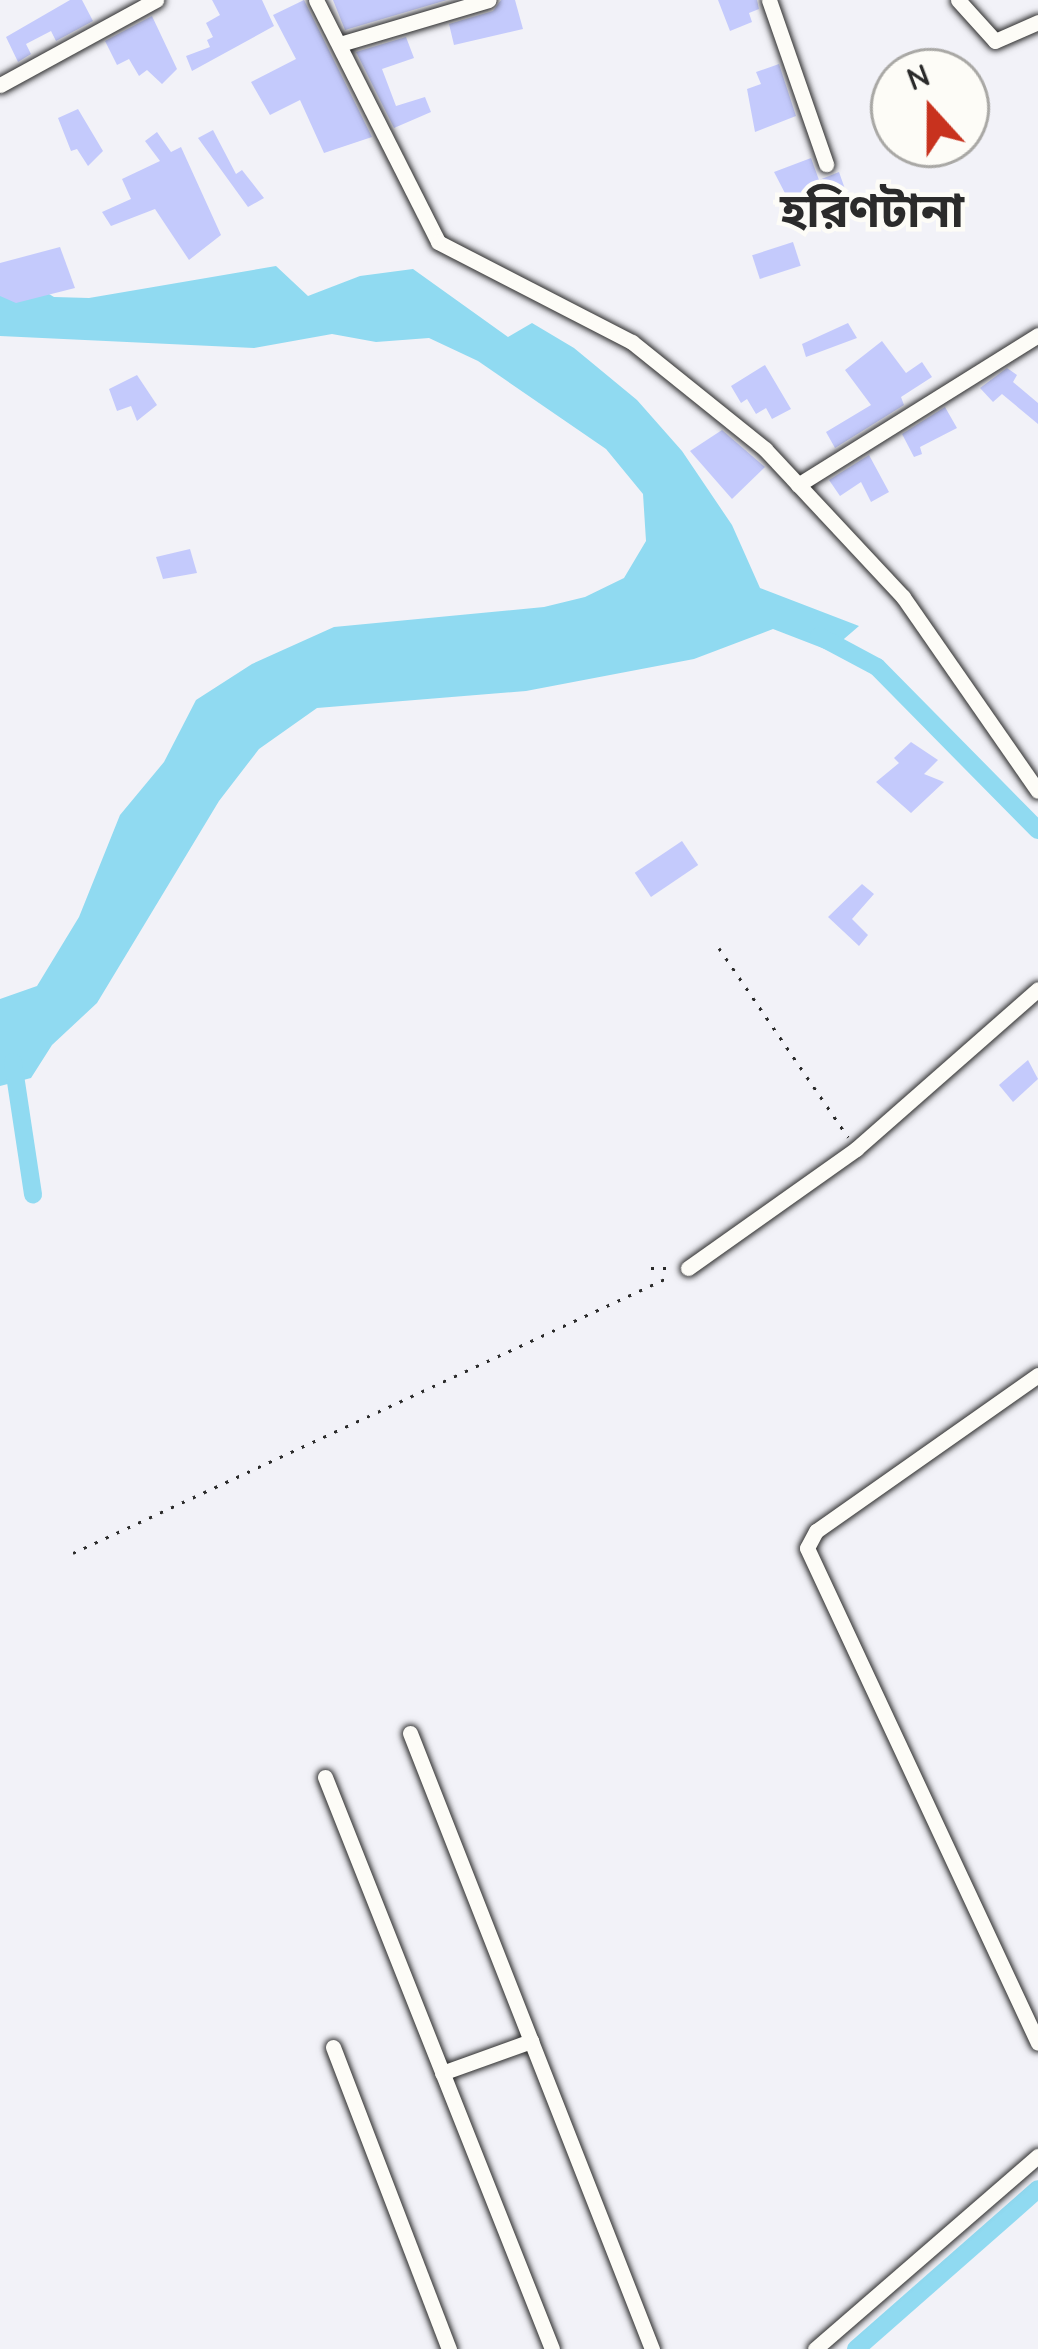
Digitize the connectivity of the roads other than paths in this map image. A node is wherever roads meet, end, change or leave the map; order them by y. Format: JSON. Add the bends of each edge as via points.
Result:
{"nodes":[{"id":1,"x":156,"y":0,"type":"edge"},
{"id":2,"x":316,"y":0,"type":"edge"},
{"id":3,"x":489,"y":0,"type":"edge"},
{"id":4,"x":769,"y":0,"type":"edge"},
{"id":5,"x":958,"y":0,"type":"edge"},
{"id":6,"x":1038,"y":22,"type":"edge"},
{"id":7,"x":340,"y":44,"type":"junction"},
{"id":8,"x":0,"y":86,"type":"edge"},
{"id":9,"x":826,"y":164,"type":"dead end"},
{"id":10,"x":1038,"y":335,"type":"edge"},
{"id":11,"x":798,"y":485,"type":"junction"},
{"id":12,"x":1038,"y":791,"type":"edge"},
{"id":13,"x":1038,"y":989,"type":"edge"},
{"id":14,"x":688,"y":1268,"type":"road end"},
{"id":15,"x":1038,"y":1375,"type":"edge"},
{"id":16,"x":410,"y":1733,"type":"dead end"},
{"id":17,"x":326,"y":1778,"type":"dead end"},
{"id":18,"x":531,"y":2041,"type":"junction"},
{"id":19,"x":1038,"y":2043,"type":"edge"},
{"id":20,"x":333,"y":2047,"type":"dead end"},
{"id":21,"x":442,"y":2073,"type":"junction"},
{"id":22,"x":1038,"y":2156,"type":"edge"},
{"id":23,"x":448,"y":2349,"type":"edge"},
{"id":24,"x":552,"y":2349,"type":"edge"},
{"id":25,"x":652,"y":2349,"type":"edge"},
{"id":26,"x":815,"y":2349,"type":"edge"}],
"edges":[{"from":1,"to":8,"type":"street"},
{"from":2,"to":7,"type":"street"},
{"from":3,"to":7,"type":"street"},
{"from":4,"to":9,"type":"street"},
{"from":5,"to":6,"type":"street","via":[[995,40]]},
{"from":7,"to":11,"type":"street","via":[[438,242],[632,342],[765,448]]},
{"from":10,"to":11,"type":"street"},
{"from":11,"to":12,"type":"street","via":[[903,597]]},
{"from":13,"to":14,"type":"street","via":[[856,1148]]},
{"from":15,"to":19,"type":"street","via":[[816,1531],[807,1548]]},
{"from":16,"to":18,"type":"street"},
{"from":17,"to":21,"type":"street"},
{"from":18,"to":21,"type":"street"},
{"from":18,"to":25,"type":"street"},
{"from":20,"to":23,"type":"street"},
{"from":21,"to":24,"type":"street"},
{"from":22,"to":26,"type":"street"}]}
